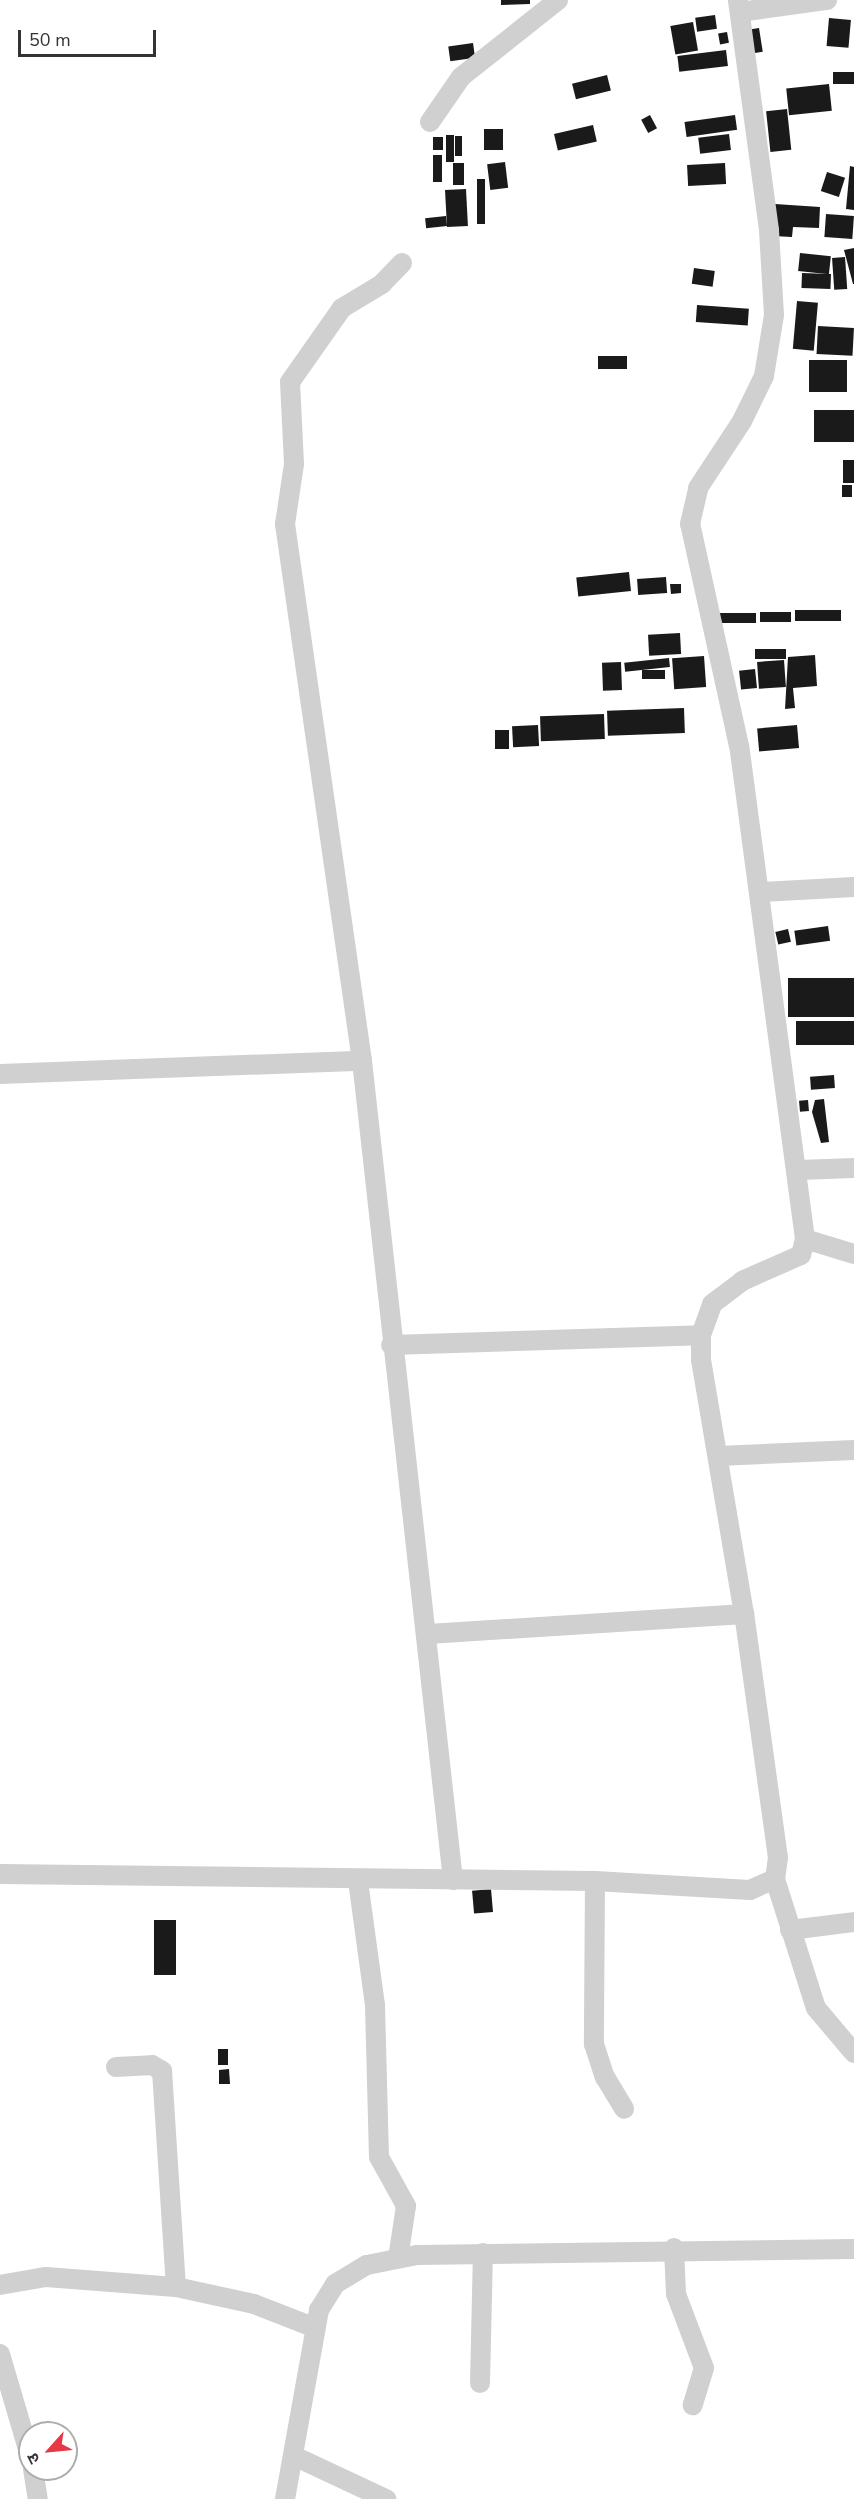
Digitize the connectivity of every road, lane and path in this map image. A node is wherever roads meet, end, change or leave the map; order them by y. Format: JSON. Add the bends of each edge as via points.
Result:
{"nodes":[{"id":1,"x":558,"y":0,"type":"edge"},
{"id":2,"x":827,"y":0,"type":"edge"},
{"id":3,"x":739,"y":6,"type":"edge"},
{"id":4,"x":430,"y":122,"type":"dead end"},
{"id":5,"x":402,"y":263,"type":"dead end"},
{"id":6,"x":854,"y":887,"type":"edge"},
{"id":7,"x":762,"y":892,"type":"junction"},
{"id":8,"x":362,"y":1061,"type":"junction"},
{"id":9,"x":0,"y":1074,"type":"edge"},
{"id":10,"x":854,"y":1168,"type":"edge"},
{"id":11,"x":799,"y":1170,"type":"junction"},
{"id":12,"x":805,"y":1239,"type":"junction"},
{"id":13,"x":854,"y":1254,"type":"edge"},
{"id":14,"x":701,"y":1335,"type":"junction"},
{"id":15,"x":391,"y":1345,"type":"junction"},
{"id":16,"x":854,"y":1450,"type":"edge"},
{"id":17,"x":718,"y":1456,"type":"junction"},
{"id":18,"x":744,"y":1614,"type":"junction"},
{"id":19,"x":428,"y":1634,"type":"junction"},
{"id":20,"x":0,"y":1874,"type":"edge"},
{"id":21,"x":775,"y":1879,"type":"junction"},
{"id":22,"x":453,"y":1880,"type":"junction"},
{"id":23,"x":358,"y":1881,"type":"junction"},
{"id":24,"x":595,"y":1881,"type":"junction"},
{"id":25,"x":854,"y":1922,"type":"edge"},
{"id":26,"x":790,"y":1930,"type":"junction"},
{"id":27,"x":854,"y":2053,"type":"edge"},
{"id":28,"x":116,"y":2067,"type":"dead end"},
{"id":29,"x":624,"y":2109,"type":"dead end"},
{"id":30,"x":674,"y":2248,"type":"junction"},
{"id":31,"x":854,"y":2248,"type":"edge"},
{"id":32,"x":483,"y":2253,"type":"junction"},
{"id":33,"x":398,"y":2258,"type":"junction"},
{"id":34,"x":0,"y":2285,"type":"edge"},
{"id":35,"x":176,"y":2287,"type":"junction"},
{"id":36,"x":313,"y":2327,"type":"junction"},
{"id":37,"x":0,"y":2354,"type":"edge"},
{"id":38,"x":480,"y":2383,"type":"dead end"},
{"id":39,"x":693,"y":2405,"type":"dead end"},
{"id":40,"x":20,"y":2421,"type":"edge"},
{"id":41,"x":294,"y":2456,"type":"junction"},
{"id":42,"x":35,"y":2481,"type":"edge"},
{"id":43,"x":38,"y":2499,"type":"edge"},
{"id":44,"x":285,"y":2499,"type":"edge"},
{"id":45,"x":386,"y":2499,"type":"edge"}],
"edges":[{"from":1,"to":4,"type":"street","via":[[461,77]]},
{"from":2,"to":3,"type":"street"},
{"from":3,"to":7,"type":"street","via":[[769,230],[772,345],[753,400],[698,488],[690,513],[739,746]]},
{"from":5,"to":8,"type":"street","via":[[382,284],[342,308],[287,391],[294,464],[285,541]]},
{"from":6,"to":7,"type":"street"},
{"from":7,"to":11,"type":"street"},
{"from":8,"to":9,"type":"street"},
{"from":8,"to":15,"type":"street"},
{"from":10,"to":11,"type":"street"},
{"from":11,"to":12,"type":"street"},
{"from":12,"to":13,"type":"street"},
{"from":12,"to":14,"type":"street","via":[[801,1256],[724,1292],[712,1304]]},
{"from":14,"to":15,"type":"street"},
{"from":14,"to":17,"type":"street"},
{"from":15,"to":19,"type":"street"},
{"from":16,"to":17,"type":"street"},
{"from":17,"to":18,"type":"street"},
{"from":18,"to":19,"type":"street"},
{"from":18,"to":21,"type":"street","via":[[778,1858]]},
{"from":19,"to":22,"type":"street"},
{"from":20,"to":23,"type":"street"},
{"from":21,"to":24,"type":"street","via":[[750,1890]]},
{"from":21,"to":26,"type":"street"},
{"from":22,"to":23,"type":"street"},
{"from":22,"to":24,"type":"street"},
{"from":23,"to":33,"type":"street","via":[[375,2005],[379,2157],[406,2206]]},
{"from":24,"to":29,"type":"street","via":[[594,2044],[605,2077]]},
{"from":25,"to":26,"type":"street"},
{"from":26,"to":27,"type":"street","via":[[816,2008]]},
{"from":28,"to":35,"type":"street","via":[[152,2065],[162,2071]]},
{"from":30,"to":31,"type":"street"},
{"from":30,"to":32,"type":"street"},
{"from":30,"to":39,"type":"street","via":[[676,2294],[704,2368]]},
{"from":32,"to":33,"type":"street"},
{"from":32,"to":38,"type":"street"},
{"from":33,"to":36,"type":"street","via":[[367,2265],[335,2284]]},
{"from":34,"to":35,"type":"street","via":[[46,2277]]},
{"from":35,"to":36,"type":"street","via":[[254,2304]]},
{"from":36,"to":41,"type":"street"},
{"from":37,"to":40,"type":"street"},
{"from":41,"to":44,"type":"street"},
{"from":41,"to":45,"type":"street"},
{"from":42,"to":43,"type":"street"}]}
